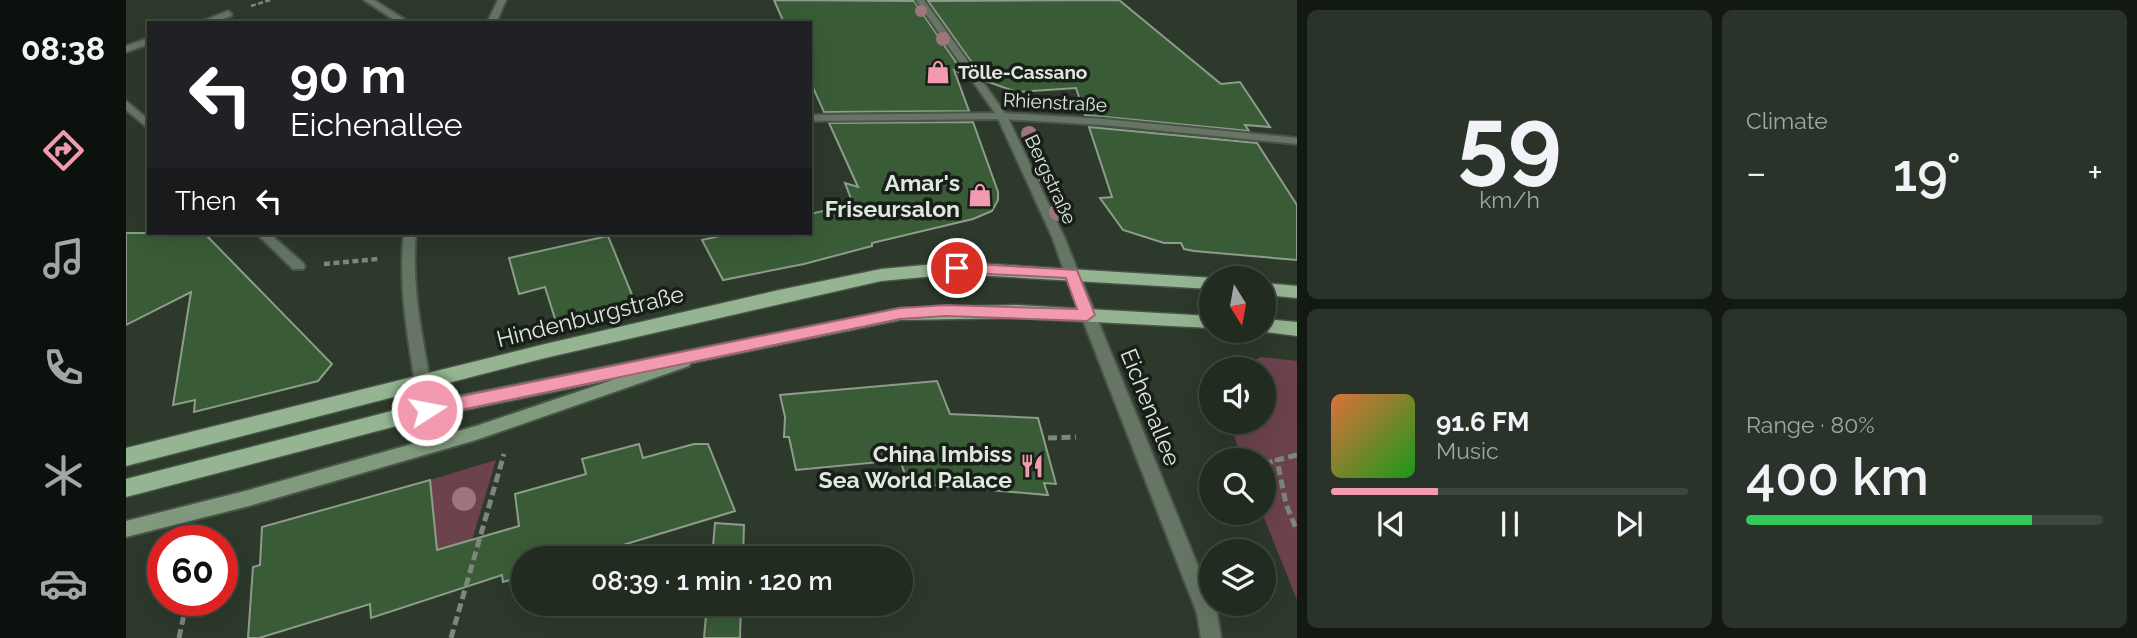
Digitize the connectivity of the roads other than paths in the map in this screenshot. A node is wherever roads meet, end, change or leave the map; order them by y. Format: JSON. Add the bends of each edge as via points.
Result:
{"nodes":[{"id":1,"x":368,"y":0,"type":"edge"},
{"id":2,"x":502,"y":0,"type":"edge"},
{"id":3,"x":920,"y":0,"type":"edge"},
{"id":4,"x":228,"y":14,"type":"dead end"},
{"id":5,"x":208,"y":21,"type":"edge"},
{"id":6,"x":402,"y":21,"type":"edge"},
{"id":7,"x":492,"y":21,"type":"edge"},
{"id":8,"x":147,"y":42,"type":"edge"},
{"id":9,"x":126,"y":49,"type":"edge"},
{"id":10,"x":126,"y":104,"type":"edge"},
{"id":11,"x":1002,"y":116,"type":"junction"},
{"id":12,"x":812,"y":118,"type":"edge"},
{"id":13,"x":147,"y":124,"type":"edge"},
{"id":14,"x":1297,"y":141,"type":"edge"},
{"id":15,"x":264,"y":235,"type":"edge"},
{"id":16,"x":410,"y":235,"type":"edge"},
{"id":17,"x":298,"y":266,"type":"road end"},
{"id":18,"x":1072,"y":274,"type":"junction"},
{"id":19,"x":1199,"y":282,"type":"edge"},
{"id":20,"x":1276,"y":290,"type":"edge"},
{"id":21,"x":1297,"y":292,"type":"edge"},
{"id":22,"x":1087,"y":315,"type":"junction"},
{"id":23,"x":1199,"y":321,"type":"edge"},
{"id":24,"x":1276,"y":327,"type":"edge"},
{"id":25,"x":1297,"y":329,"type":"edge"},
{"id":26,"x":707,"y":355,"type":"junction"},
{"id":27,"x":424,"y":382,"type":"junction"},
{"id":28,"x":427,"y":410,"type":"junction"},
{"id":29,"x":126,"y":457,"type":"edge"},
{"id":30,"x":126,"y":488,"type":"edge"},
{"id":31,"x":126,"y":529,"type":"edge"},
{"id":32,"x":1211,"y":638,"type":"edge"}],
"edges":[{"from":1,"to":6,"type":"street"},
{"from":2,"to":7,"type":"street"},
{"from":3,"to":11,"type":"street","name":"Bergstraße"},
{"from":4,"to":5,"type":"street"},
{"from":8,"to":9,"type":"street"},
{"from":10,"to":13,"type":"street"},
{"from":11,"to":12,"type":"street","name":"Rhienstraße"},
{"from":11,"to":14,"type":"street","name":"Rhienstraße"},
{"from":11,"to":18,"type":"street","name":"Bergstraße"},
{"from":15,"to":17,"type":"street"},
{"from":16,"to":27,"type":"street","via":[[406,256],[411,310]]},
{"from":18,"to":19,"type":"main road","name":"Hindenburgstraße"},
{"from":18,"to":22,"type":"street","name":"Eichenallee"},
{"from":18,"to":27,"type":"main road","name":"Hindenburgstraße","via":[[957,268],[881,275]]},
{"from":20,"to":21,"type":"main road"},
{"from":22,"to":23,"type":"main road"},
{"from":22,"to":26,"type":"main road","via":[[946,310],[900,314]]},
{"from":22,"to":32,"type":"street","name":"Eichenallee","via":[[1207,614]]},
{"from":24,"to":25,"type":"main road"},
{"from":26,"to":28,"type":"main road"},
{"from":26,"to":31,"type":"main road","via":[[476,433]]},
{"from":27,"to":28,"type":"street"},
{"from":27,"to":29,"type":"main road","name":"Hindenburgstraße"},
{"from":28,"to":30,"type":"main road"}]}
